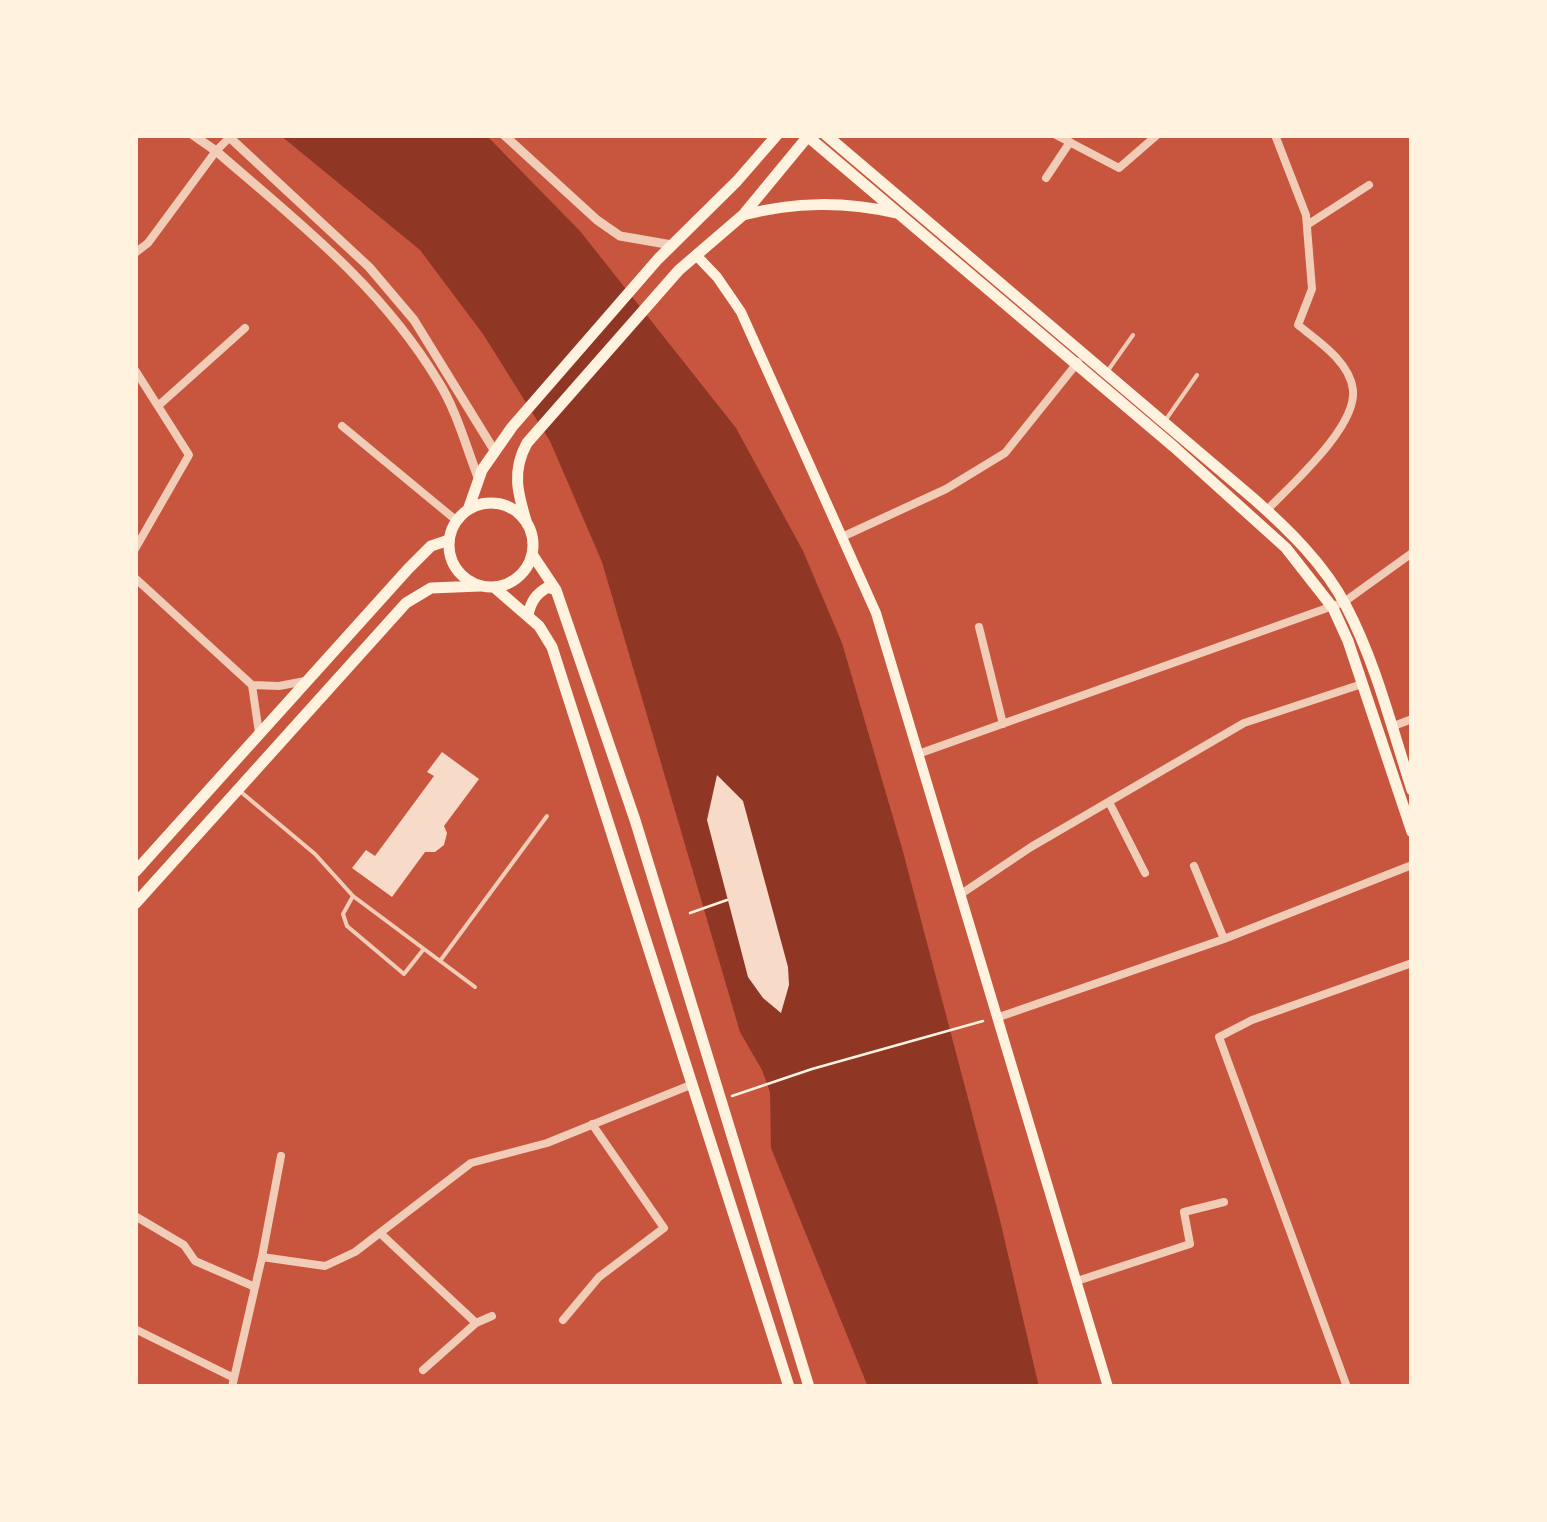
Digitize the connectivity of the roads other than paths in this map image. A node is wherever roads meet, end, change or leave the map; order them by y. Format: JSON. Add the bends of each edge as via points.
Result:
{"nodes":[{"id":1,"x":194,"y":135,"type":"edge"},
{"id":2,"x":504,"y":135,"type":"edge"},
{"id":3,"x":777,"y":135,"type":"edge"},
{"id":4,"x":826,"y":135,"type":"edge"},
{"id":5,"x":1056,"y":135,"type":"edge"},
{"id":6,"x":1157,"y":135,"type":"edge"},
{"id":7,"x":1275,"y":135,"type":"edge"},
{"id":8,"x":229,"y":136,"type":"edge"},
{"id":9,"x":807,"y":136,"type":"edge"},
{"id":10,"x":1070,"y":142,"type":"junction"},
{"id":11,"x":216,"y":151,"type":"junction"},
{"id":12,"x":1046,"y":178,"type":"dead end"},
{"id":13,"x":1369,"y":185,"type":"dead end"},
{"id":14,"x":900,"y":214,"type":"junction"},
{"id":15,"x":742,"y":215,"type":"junction"},
{"id":16,"x":1307,"y":226,"type":"junction"},
{"id":17,"x":672,"y":245,"type":"junction"},
{"id":18,"x":135,"y":253,"type":"edge"},
{"id":19,"x":696,"y":255,"type":"junction"},
{"id":20,"x":245,"y":328,"type":"dead end"},
{"id":21,"x":1133,"y":335,"type":"dead end"},
{"id":22,"x":1080,"y":359,"type":"junction"},
{"id":23,"x":135,"y":370,"type":"edge"},
{"id":24,"x":1106,"y":373,"type":"junction"},
{"id":25,"x":1197,"y":375,"type":"dead end"},
{"id":26,"x":158,"y":406,"type":"junction"},
{"id":27,"x":1164,"y":422,"type":"junction"},
{"id":28,"x":342,"y":426,"type":"dead end"},
{"id":29,"x":494,"y":450,"type":"junction"},
{"id":30,"x":478,"y":480,"type":"junction"},
{"id":31,"x":468,"y":510,"type":"junction"},
{"id":32,"x":1267,"y":510,"type":"junction"},
{"id":33,"x":457,"y":521,"type":"junction"},
{"id":34,"x":527,"y":524,"type":"junction"},
{"id":35,"x":842,"y":537,"type":"junction"},
{"id":36,"x":449,"y":540,"type":"junction"},
{"id":37,"x":135,"y":548,"type":"edge"},
{"id":38,"x":1412,"y":553,"type":"edge"},
{"id":39,"x":532,"y":554,"type":"junction"},
{"id":40,"x":135,"y":578,"type":"edge"},
{"id":41,"x":487,"y":586,"type":"junction"},
{"id":42,"x":556,"y":590,"type":"junction"},
{"id":43,"x":1338,"y":604,"type":"junction"},
{"id":44,"x":528,"y":615,"type":"junction"},
{"id":45,"x":980,"y":626,"type":"dead end"},
{"id":46,"x":305,"y":681,"type":"junction"},
{"id":47,"x":1362,"y":684,"type":"junction"},
{"id":48,"x":252,"y":685,"type":"junction"},
{"id":49,"x":1412,"y":719,"type":"edge"},
{"id":50,"x":1003,"y":724,"type":"junction"},
{"id":51,"x":1391,"y":727,"type":"junction"},
{"id":52,"x":259,"y":732,"type":"junction"},
{"id":53,"x":918,"y":754,"type":"junction"},
{"id":54,"x":238,"y":789,"type":"junction"},
{"id":55,"x":1412,"y":790,"type":"edge"},
{"id":56,"x":1109,"y":802,"type":"junction"},
{"id":57,"x":548,"y":816,"type":"dead end"},
{"id":58,"x":1412,"y":832,"type":"edge"},
{"id":59,"x":1412,"y":864,"type":"edge"},
{"id":60,"x":1194,"y":866,"type":"dead end"},
{"id":61,"x":135,"y":872,"type":"edge"},
{"id":62,"x":1145,"y":874,"type":"dead end"},
{"id":63,"x":960,"y":894,"type":"junction"},
{"id":64,"x":353,"y":896,"type":"junction"},
{"id":65,"x":135,"y":904,"type":"edge"},
{"id":66,"x":1224,"y":939,"type":"junction"},
{"id":67,"x":423,"y":950,"type":"junction"},
{"id":68,"x":440,"y":961,"type":"junction"},
{"id":69,"x":1412,"y":963,"type":"edge"},
{"id":70,"x":475,"y":986,"type":"dead end"},
{"id":71,"x":999,"y":1017,"type":"junction"},
{"id":72,"x":693,"y":1084,"type":"junction"},
{"id":73,"x":592,"y":1124,"type":"junction"},
{"id":74,"x":281,"y":1156,"type":"dead end"},
{"id":75,"x":1224,"y":1202,"type":"dead end"},
{"id":76,"x":135,"y":1216,"type":"edge"},
{"id":77,"x":380,"y":1233,"type":"junction"},
{"id":78,"x":262,"y":1257,"type":"junction"},
{"id":79,"x":1077,"y":1281,"type":"junction"},
{"id":80,"x":256,"y":1287,"type":"junction"},
{"id":81,"x":492,"y":1316,"type":"dead end"},
{"id":82,"x":563,"y":1320,"type":"dead end"},
{"id":83,"x":476,"y":1323,"type":"junction"},
{"id":84,"x":135,"y":1328,"type":"edge"},
{"id":85,"x":423,"y":1370,"type":"dead end"},
{"id":86,"x":233,"y":1382,"type":"edge"},
{"id":87,"x":789,"y":1387,"type":"edge"},
{"id":88,"x":809,"y":1387,"type":"edge"},
{"id":89,"x":1108,"y":1387,"type":"edge"},
{"id":90,"x":1348,"y":1387,"type":"edge"}],
"edges":[{"from":1,"to":11,"type":"street"},
{"from":2,"to":17,"type":"street","via":[[620,236]]},
{"from":3,"to":17,"type":"main road"},
{"from":4,"to":22,"type":"main road"},
{"from":5,"to":10,"type":"street"},
{"from":6,"to":10,"type":"street","via":[[1119,168]]},
{"from":7,"to":16,"type":"street"},
{"from":8,"to":11,"type":"street"},
{"from":8,"to":29,"type":"street","via":[[304,203],[414,320]]},
{"from":9,"to":14,"type":"main road"},
{"from":9,"to":15,"type":"main road"},
{"from":10,"to":12,"type":"street"},
{"from":11,"to":18,"type":"street"},
{"from":11,"to":30,"type":"street","via":[[360,277],[402,326],[440,383]]},
{"from":13,"to":16,"type":"street"},
{"from":14,"to":15,"type":"main road","via":[[806,204]]},
{"from":14,"to":22,"type":"main road"},
{"from":15,"to":19,"type":"main road"},
{"from":16,"to":32,"type":"street","via":[[1312,289],[1298,325],[1333,353],[1353,388],[1351,409],[1322,452]]},
{"from":17,"to":29,"type":"main road"},
{"from":19,"to":34,"type":"main road","via":[[526,443],[516,481]]},
{"from":19,"to":35,"type":"main road","via":[[742,312]]},
{"from":20,"to":26,"type":"street"},
{"from":21,"to":24,"type":"lane"},
{"from":22,"to":24,"type":"main road"},
{"from":22,"to":35,"type":"street","via":[[1005,452],[946,489]]},
{"from":22,"to":43,"type":"main road","via":[[1258,520]]},
{"from":23,"to":26,"type":"street"},
{"from":24,"to":27,"type":"main road"},
{"from":25,"to":27,"type":"lane"},
{"from":26,"to":37,"type":"street","via":[[189,455]]},
{"from":27,"to":32,"type":"main road"},
{"from":28,"to":33,"type":"street"},
{"from":29,"to":30,"type":"main road"},
{"from":30,"to":31,"type":"main road"},
{"from":31,"to":33,"type":"main road"},
{"from":31,"to":34,"type":"main road","via":[[503,505]]},
{"from":32,"to":43,"type":"main road","via":[[1312,559]]},
{"from":33,"to":36,"type":"main road"},
{"from":34,"to":39,"type":"main road"},
{"from":35,"to":53,"type":"main road","via":[[876,613]]},
{"from":36,"to":41,"type":"main road","via":[[458,571]]},
{"from":36,"to":46,"type":"main road","via":[[430,546]]},
{"from":38,"to":43,"type":"street"},
{"from":39,"to":41,"type":"main road","via":[[519,576]]},
{"from":39,"to":42,"type":"main road"},
{"from":40,"to":48,"type":"street"},
{"from":41,"to":44,"type":"main road"},
{"from":41,"to":54,"type":"main road","via":[[431,588],[406,603]]},
{"from":42,"to":44,"type":"main road","via":[[538,593]]},
{"from":42,"to":88,"type":"main road","via":[[636,820]]},
{"from":43,"to":47,"type":"main road"},
{"from":43,"to":50,"type":"street"},
{"from":43,"to":51,"type":"main road","via":[[1360,636]]},
{"from":44,"to":72,"type":"main road","via":[[552,648]]},
{"from":45,"to":50,"type":"street"},
{"from":46,"to":48,"type":"street"},
{"from":46,"to":52,"type":"main road"},
{"from":47,"to":56,"type":"street","via":[[1244,722]]},
{"from":47,"to":58,"type":"main road"},
{"from":48,"to":52,"type":"street"},
{"from":49,"to":51,"type":"street"},
{"from":50,"to":53,"type":"street"},
{"from":51,"to":55,"type":"main road"},
{"from":52,"to":61,"type":"main road"},
{"from":53,"to":63,"type":"main road"},
{"from":54,"to":64,"type":"lane"},
{"from":54,"to":65,"type":"main road"},
{"from":56,"to":62,"type":"street"},
{"from":56,"to":63,"type":"street"},
{"from":57,"to":68,"type":"lane"},
{"from":59,"to":66,"type":"street"},
{"from":60,"to":66,"type":"street"},
{"from":63,"to":71,"type":"main road"},
{"from":64,"to":67,"type":"lane"},
{"from":64,"to":67,"type":"lane","via":[[343,914],[347,926],[404,974]]},
{"from":66,"to":71,"type":"street"},
{"from":67,"to":68,"type":"lane"},
{"from":68,"to":70,"type":"lane"},
{"from":69,"to":90,"type":"street","via":[[1219,1037]]},
{"from":71,"to":79,"type":"main road"},
{"from":72,"to":73,"type":"street"},
{"from":72,"to":87,"type":"main road"},
{"from":73,"to":77,"type":"street","via":[[471,1164]]},
{"from":73,"to":82,"type":"street","via":[[664,1228],[598,1277]]},
{"from":74,"to":78,"type":"street"},
{"from":75,"to":79,"type":"street","via":[[1184,1212],[1190,1244]]},
{"from":76,"to":80,"type":"street","via":[[184,1245],[195,1261]]},
{"from":77,"to":78,"type":"street","via":[[325,1266]]},
{"from":77,"to":83,"type":"street"},
{"from":78,"to":80,"type":"street"},
{"from":79,"to":89,"type":"main road"},
{"from":80,"to":86,"type":"street"},
{"from":81,"to":83,"type":"street"},
{"from":83,"to":85,"type":"street"},
{"from":84,"to":86,"type":"street"}]}
